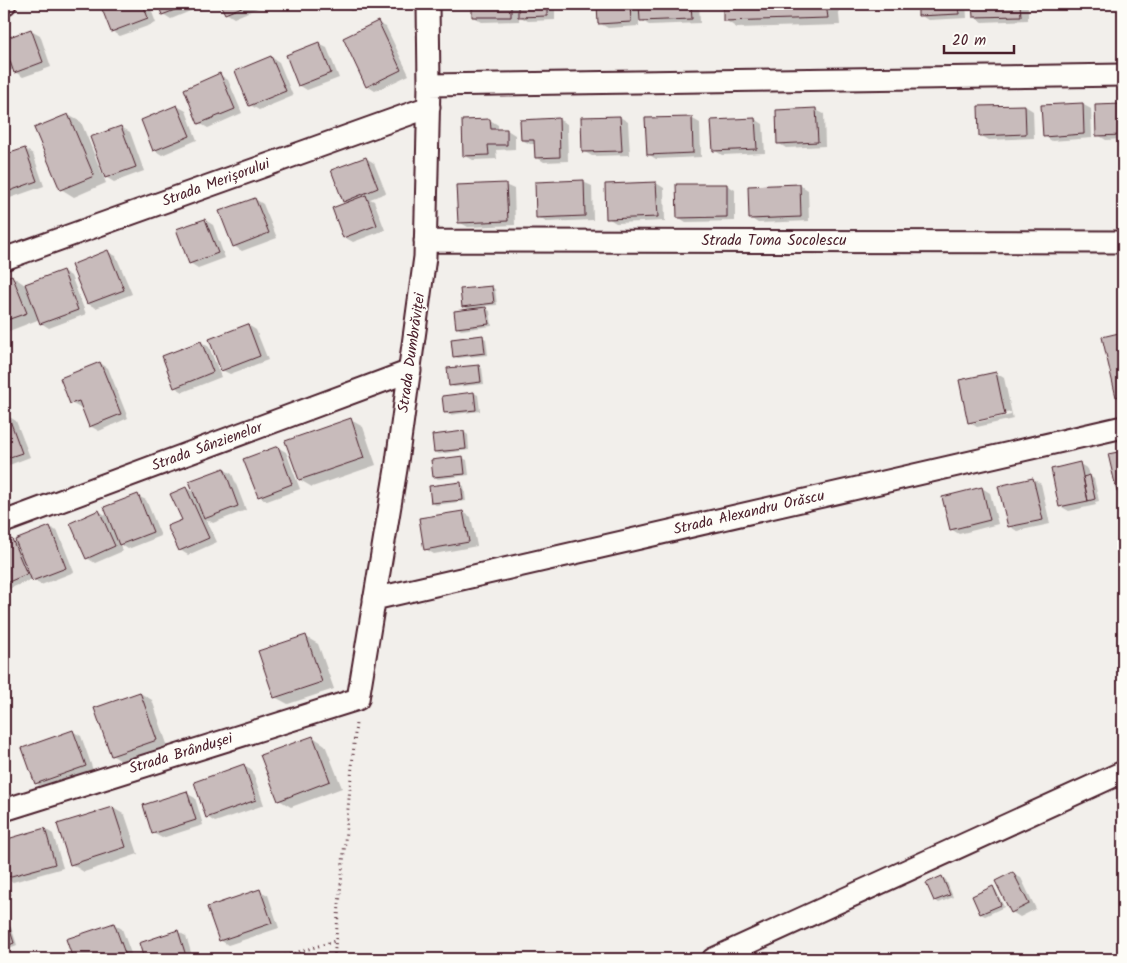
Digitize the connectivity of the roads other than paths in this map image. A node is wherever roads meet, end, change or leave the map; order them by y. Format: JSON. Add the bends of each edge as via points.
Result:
{"nodes":[{"id":1,"x":428,"y":4,"type":"edge"},
{"id":2,"x":1123,"y":75,"type":"edge"},
{"id":3,"x":430,"y":85,"type":"junction"},
{"id":4,"x":429,"y":107,"type":"junction"},
{"id":5,"x":425,"y":241,"type":"junction"},
{"id":6,"x":1123,"y":242,"type":"edge"},
{"id":7,"x":4,"y":259,"type":"edge"},
{"id":8,"x":410,"y":371,"type":"junction"},
{"id":9,"x":1123,"y":427,"type":"edge"},
{"id":10,"x":4,"y":522,"type":"edge"},
{"id":11,"x":374,"y":599,"type":"junction"},
{"id":12,"x":358,"y":699,"type":"joint"},
{"id":13,"x":1123,"y":772,"type":"edge"},
{"id":14,"x":4,"y":810,"type":"edge"},
{"id":15,"x":713,"y":959,"type":"edge"}],
"edges":[{"from":1,"to":3,"type":"street","name":"Strada Dumbrăviței"},
{"from":2,"to":3,"type":"street"},
{"from":3,"to":4,"type":"street","name":"Strada Dumbrăviței"},
{"from":4,"to":5,"type":"street","name":"Strada Dumbrăviței"},
{"from":4,"to":7,"type":"street","name":"Strada Merișorului"},
{"from":5,"to":6,"type":"street","name":"Strada Toma Socolescu"},
{"from":5,"to":8,"type":"street","name":"Strada Dumbrăviței"},
{"from":8,"to":10,"type":"street","name":"Strada Sânzienelor"},
{"from":8,"to":11,"type":"street","name":"Strada Dumbrăviței"},
{"from":9,"to":11,"type":"street","name":"Strada Alexandru Orăscu"},
{"from":11,"to":12,"type":"street","name":"Strada Dumbrăviței"},
{"from":12,"to":14,"type":"street","name":"Strada Brândușei"},
{"from":13,"to":15,"type":"street"}]}
